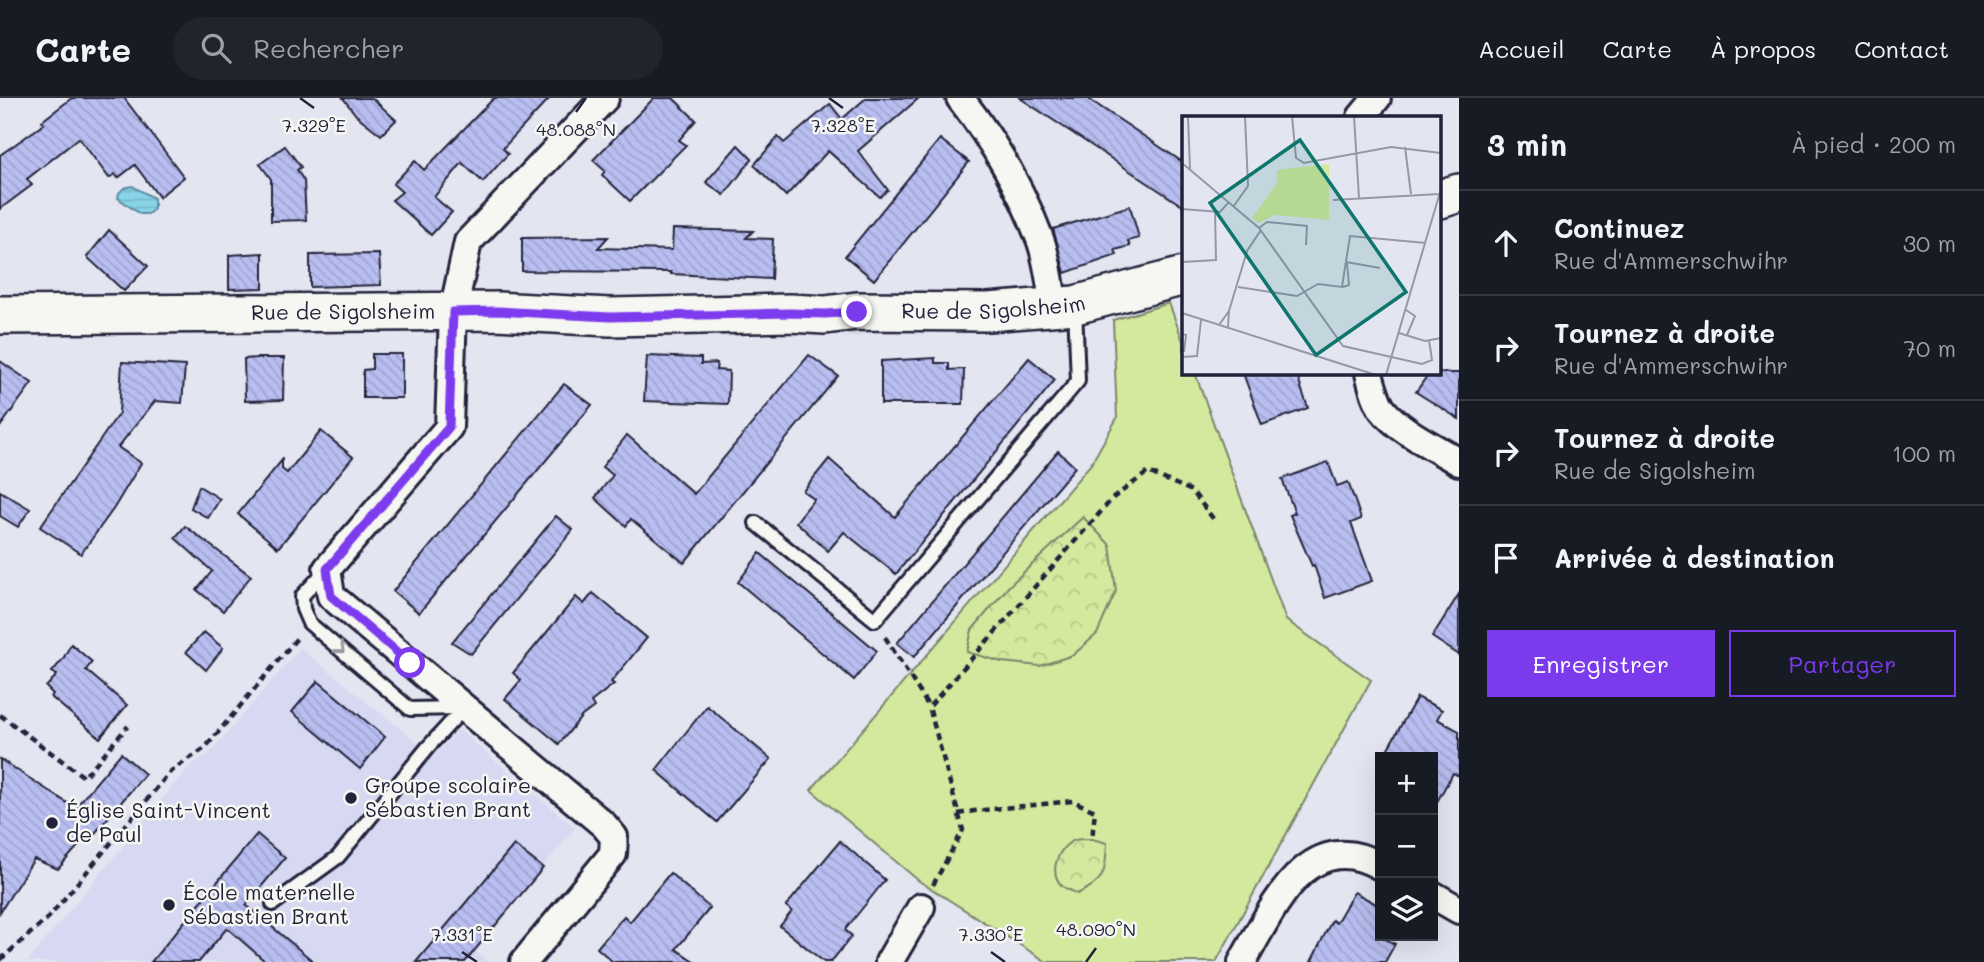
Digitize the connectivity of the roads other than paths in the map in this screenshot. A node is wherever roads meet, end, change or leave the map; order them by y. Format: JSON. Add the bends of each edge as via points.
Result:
{"nodes":[{"id":1,"x":605,"y":98,"type":"edge"},
{"id":2,"x":960,"y":98,"type":"edge"},
{"id":3,"x":1377,"y":98,"type":"edge"},
{"id":4,"x":1362,"y":116,"type":"edge"},
{"id":5,"x":1459,"y":193,"type":"edge"},
{"id":6,"x":1442,"y":198,"type":"edge"},
{"id":7,"x":1182,"y":277,"type":"edge"},
{"id":8,"x":1065,"y":306,"type":"junction"},
{"id":9,"x":453,"y":312,"type":"junction"},
{"id":10,"x":0,"y":315,"type":"edge"},
{"id":11,"x":1369,"y":374,"type":"edge"},
{"id":12,"x":1459,"y":462,"type":"edge"},
{"id":13,"x":756,"y":523,"type":"dead end"},
{"id":14,"x":327,"y":569,"type":"junction"},
{"id":15,"x":464,"y":708,"type":"junction"},
{"id":16,"x":1375,"y":863,"type":"edge"},
{"id":17,"x":1438,"y":898,"type":"edge"},
{"id":18,"x":273,"y":904,"type":"dead end"},
{"id":19,"x":921,"y":907,"type":"road end"},
{"id":20,"x":1459,"y":910,"type":"edge"},
{"id":21,"x":524,"y":962,"type":"edge"},
{"id":22,"x":889,"y":962,"type":"edge"},
{"id":23,"x":1242,"y":962,"type":"edge"}],
"edges":[{"from":1,"to":9,"type":"street","via":[[468,242]]},
{"from":2,"to":8,"type":"street","via":[[1007,169]]},
{"from":3,"to":4,"type":"street"},
{"from":5,"to":6,"type":"street"},
{"from":7,"to":8,"type":"street","name":"Rue de Sigolsheim"},
{"from":8,"to":9,"type":"street","name":"Rue de Sigolsheim","via":[[988,312],[610,317]]},
{"from":8,"to":13,"type":"lane","via":[[1079,381],[875,620]]},
{"from":9,"to":10,"type":"street","name":"Rue de Sigolsheim"},
{"from":9,"to":14,"type":"street","via":[[449,427]]},
{"from":11,"to":12,"type":"street","via":[[1373,391],[1396,423]]},
{"from":14,"to":15,"type":"street","via":[[331,596]]},
{"from":14,"to":15,"type":"lane","one_way":true,"via":[[302,596],[309,623],[410,709]]},
{"from":15,"to":18,"type":"lane","via":[[338,857]]},
{"from":15,"to":21,"type":"street","via":[[614,837],[613,854]]},
{"from":16,"to":23,"type":"street","via":[[1363,856],[1314,862],[1289,882]]},
{"from":17,"to":20,"type":"street"},
{"from":19,"to":22,"type":"street"}]}
